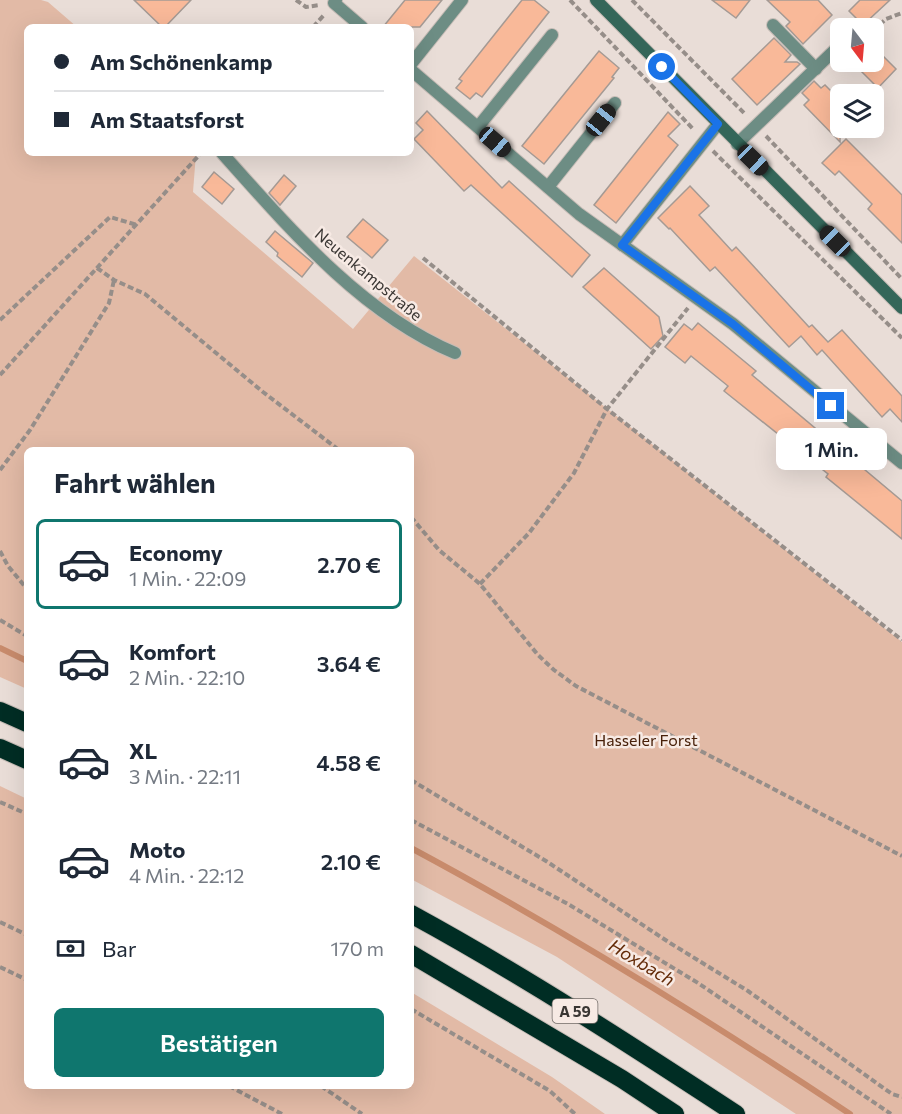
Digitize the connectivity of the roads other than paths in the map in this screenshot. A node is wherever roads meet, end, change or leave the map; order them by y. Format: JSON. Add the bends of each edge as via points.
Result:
{"nodes":[{"id":1,"x":462,"y":0,"type":"edge"},
{"id":2,"x":596,"y":0,"type":"edge"},
{"id":3,"x":335,"y":2,"type":"edge"},
{"id":4,"x":359,"y":24,"type":"edge"},
{"id":5,"x":773,"y":25,"type":"dead end"},
{"id":6,"x":552,"y":35,"type":"dead end"},
{"id":7,"x":830,"y":55,"type":"edge"},
{"id":8,"x":414,"y":60,"type":"edge"},
{"id":9,"x":816,"y":69,"type":"junction"},
{"id":10,"x":414,"y":73,"type":"edge"},
{"id":11,"x":615,"y":103,"type":"dead end"},
{"id":12,"x":718,"y":124,"type":"junction"},
{"id":13,"x":478,"y":127,"type":"junction"},
{"id":14,"x":737,"y":144,"type":"junction"},
{"id":15,"x":225,"y":156,"type":"edge"},
{"id":16,"x":548,"y":187,"type":"junction"},
{"id":17,"x":622,"y":245,"type":"junction"},
{"id":18,"x":902,"y":308,"type":"edge"},
{"id":19,"x":455,"y":353,"type":"dead end"},
{"id":20,"x":902,"y":464,"type":"edge"},
{"id":21,"x":0,"y":711,"type":"edge"},
{"id":22,"x":24,"y":722,"type":"edge"},
{"id":23,"x":0,"y":748,"type":"edge"},
{"id":24,"x":24,"y":759,"type":"edge"},
{"id":25,"x":414,"y":916,"type":"edge"},
{"id":26,"x":414,"y":956,"type":"edge"},
{"id":27,"x":675,"y":1114,"type":"edge"},
{"id":28,"x":736,"y":1114,"type":"edge"}],
"edges":[{"from":1,"to":8,"type":"street"},
{"from":2,"to":12,"type":"main road"},
{"from":3,"to":4,"type":"street"},
{"from":5,"to":9,"type":"street"},
{"from":6,"to":13,"type":"street"},
{"from":7,"to":9,"type":"street"},
{"from":9,"to":14,"type":"street"},
{"from":10,"to":13,"type":"street"},
{"from":11,"to":16,"type":"street"},
{"from":12,"to":14,"type":"main road"},
{"from":12,"to":17,"type":"street"},
{"from":13,"to":16,"type":"street"},
{"from":14,"to":18,"type":"main road"},
{"from":15,"to":19,"type":"street","name":"Neuenkampstraße","via":[[271,208],[362,294],[423,339]]},
{"from":16,"to":17,"type":"street"},
{"from":17,"to":20,"type":"street","via":[[782,364]]},
{"from":21,"to":22,"type":"highway"},
{"from":23,"to":24,"type":"highway"},
{"from":25,"to":28,"type":"highway","number":"A 59"},
{"from":26,"to":27,"type":"highway","number":"A 59"}]}
